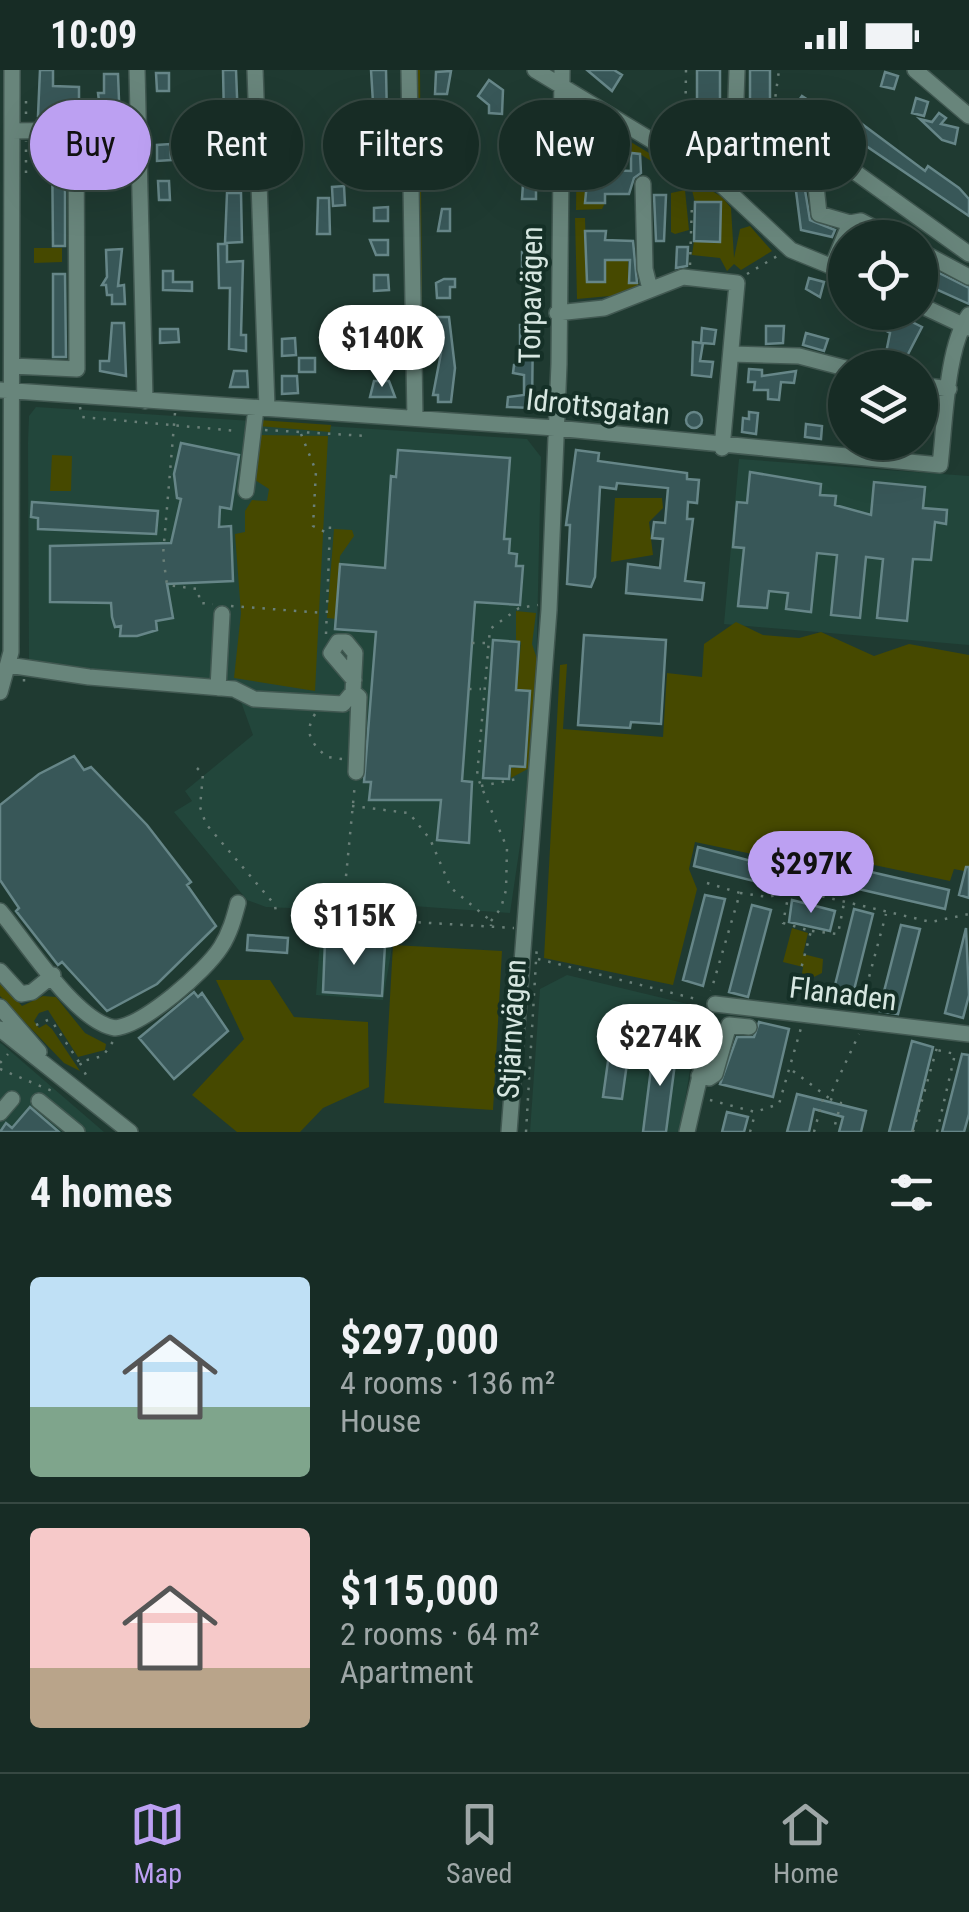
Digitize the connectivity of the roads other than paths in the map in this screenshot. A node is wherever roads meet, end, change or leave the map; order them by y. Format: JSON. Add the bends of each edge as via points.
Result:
{"nodes":[{"id":1,"x":12,"y":70,"type":"edge"},
{"id":2,"x":137,"y":70,"type":"edge"},
{"id":3,"x":254,"y":70,"type":"edge"},
{"id":4,"x":409,"y":70,"type":"edge"},
{"id":5,"x":536,"y":70,"type":"edge"},
{"id":6,"x":737,"y":70,"type":"edge"},
{"id":7,"x":915,"y":70,"type":"edge"},
{"id":8,"x":562,"y":76,"type":"edge"},
{"id":9,"x":736,"y":100,"type":"edge"},
{"id":10,"x":969,"y":116,"type":"edge"},
{"id":11,"x":12,"y":132,"type":"junction"},
{"id":12,"x":650,"y":135,"type":"edge"},
{"id":13,"x":866,"y":182,"type":"edge"},
{"id":14,"x":643,"y":184,"type":"dead end"},
{"id":15,"x":728,"y":190,"type":"edge"},
{"id":16,"x":816,"y":190,"type":"edge"},
{"id":17,"x":840,"y":220,"type":"edge"},
{"id":18,"x":7,"y":242,"type":"edge"},
{"id":19,"x":969,"y":254,"type":"edge"},
{"id":20,"x":938,"y":261,"type":"edge"},
{"id":21,"x":828,"y":265,"type":"edge"},
{"id":22,"x":969,"y":277,"type":"edge"},
{"id":23,"x":650,"y":289,"type":"junction"},
{"id":24,"x":938,"y":312,"type":"edge"},
{"id":25,"x":558,"y":313,"type":"junction"},
{"id":26,"x":967,"y":322,"type":"edge"},
{"id":27,"x":731,"y":354,"type":"junction"},
{"id":28,"x":828,"y":364,"type":"edge"},
{"id":29,"x":12,"y":366,"type":"junction"},
{"id":30,"x":938,"y":387,"type":"edge"},
{"id":31,"x":949,"y":388,"type":"junction"},
{"id":32,"x":6,"y":391,"type":"edge"},
{"id":33,"x":145,"y":401,"type":"junction"},
{"id":34,"x":261,"y":408,"type":"junction"},
{"id":35,"x":414,"y":418,"type":"junction"},
{"id":36,"x":555,"y":428,"type":"junction"},
{"id":37,"x":722,"y":448,"type":"junction"},
{"id":38,"x":6,"y":487,"type":"edge"},
{"id":39,"x":246,"y":491,"type":"dead end"},
{"id":40,"x":6,"y":592,"type":"edge"},
{"id":41,"x":222,"y":614,"type":"dead end"},
{"id":42,"x":334,"y":646,"type":"road end"},
{"id":43,"x":8,"y":665,"type":"junction"},
{"id":44,"x":353,"y":686,"type":"junction"},
{"id":45,"x":218,"y":688,"type":"junction"},
{"id":46,"x":0,"y":692,"type":"edge"},
{"id":47,"x":356,"y":766,"type":"road end"},
{"id":48,"x":238,"y":903,"type":"dead end"},
{"id":49,"x":0,"y":911,"type":"edge"},
{"id":50,"x":0,"y":971,"type":"edge"},
{"id":51,"x":53,"y":975,"type":"junction"},
{"id":52,"x":711,"y":1003,"type":"road end"},
{"id":53,"x":0,"y":1007,"type":"edge"},
{"id":54,"x":749,"y":1026,"type":"dead end"},
{"id":55,"x":710,"y":1028,"type":"dead end"},
{"id":56,"x":0,"y":1029,"type":"edge"},
{"id":57,"x":969,"y":1034,"type":"edge"},
{"id":58,"x":698,"y":1076,"type":"junction"},
{"id":59,"x":52,"y":1091,"type":"junction"},
{"id":60,"x":12,"y":1099,"type":"dead end"},
{"id":61,"x":0,"y":1113,"type":"edge"},
{"id":62,"x":77,"y":1132,"type":"edge"},
{"id":63,"x":130,"y":1132,"type":"edge"},
{"id":64,"x":509,"y":1132,"type":"edge"},
{"id":65,"x":688,"y":1132,"type":"edge"}],
"edges":[{"from":1,"to":11,"type":"street"},
{"from":2,"to":33,"type":"street"},
{"from":3,"to":34,"type":"street"},
{"from":4,"to":35,"type":"street"},
{"from":5,"to":8,"type":"street"},
{"from":6,"to":9,"type":"street"},
{"from":7,"to":10,"type":"street"},
{"from":8,"to":12,"type":"street"},
{"from":8,"to":25,"type":"street","name":"Torpavägen"},
{"from":11,"to":18,"type":"street"},
{"from":11,"to":29,"type":"street","via":[[76,130],[77,369]]},
{"from":13,"to":19,"type":"street"},
{"from":14,"to":23,"type":"street"},
{"from":15,"to":21,"type":"street","via":[[791,250]]},
{"from":16,"to":17,"type":"street","via":[[819,214]]},
{"from":18,"to":29,"type":"street"},
{"from":20,"to":22,"type":"street"},
{"from":23,"to":25,"type":"street","via":[[604,308]]},
{"from":23,"to":27,"type":"street","via":[[689,277],[737,283]]},
{"from":24,"to":26,"type":"street"},
{"from":25,"to":36,"type":"street","name":"Torpavägen"},
{"from":26,"to":31,"type":"street"},
{"from":27,"to":28,"type":"street"},
{"from":27,"to":37,"type":"street"},
{"from":29,"to":32,"type":"street"},
{"from":30,"to":31,"type":"street"},
{"from":31,"to":37,"type":"street","name":"Idrottsgatan","via":[[940,465]]},
{"from":32,"to":33,"type":"street","name":"Idrottsgatan"},
{"from":32,"to":38,"type":"street"},
{"from":33,"to":34,"type":"street","name":"Idrottsgatan"},
{"from":34,"to":35,"type":"street","name":"Idrottsgatan"},
{"from":34,"to":39,"type":"street"},
{"from":35,"to":36,"type":"street","name":"Idrottsgatan"},
{"from":36,"to":37,"type":"street","name":"Idrottsgatan"},
{"from":36,"to":64,"type":"street","name":"Torpavägen","via":[[530,928]]},
{"from":38,"to":40,"type":"street"},
{"from":40,"to":43,"type":"street"},
{"from":41,"to":45,"type":"street"},
{"from":42,"to":44,"type":"street","via":[[351,646]]},
{"from":43,"to":45,"type":"street"},
{"from":43,"to":46,"type":"street"},
{"from":44,"to":45,"type":"street","via":[[342,704],[254,699]]},
{"from":44,"to":47,"type":"street","via":[[359,697]]},
{"from":48,"to":51,"type":"street","via":[[229,934],[202,970],[140,1018],[115,1028],[95,1021]]},
{"from":49,"to":51,"type":"street"},
{"from":50,"to":51,"type":"street","via":[[21,994]]},
{"from":52,"to":57,"type":"street","name":"Flanaden"},
{"from":53,"to":59,"type":"street"},
{"from":54,"to":58,"type":"street","via":[[730,1025],[716,1074]]},
{"from":55,"to":58,"type":"street"},
{"from":56,"to":59,"type":"street"},
{"from":58,"to":65,"type":"street"},
{"from":59,"to":62,"type":"street"},
{"from":59,"to":63,"type":"street"},
{"from":60,"to":61,"type":"street"}]}
